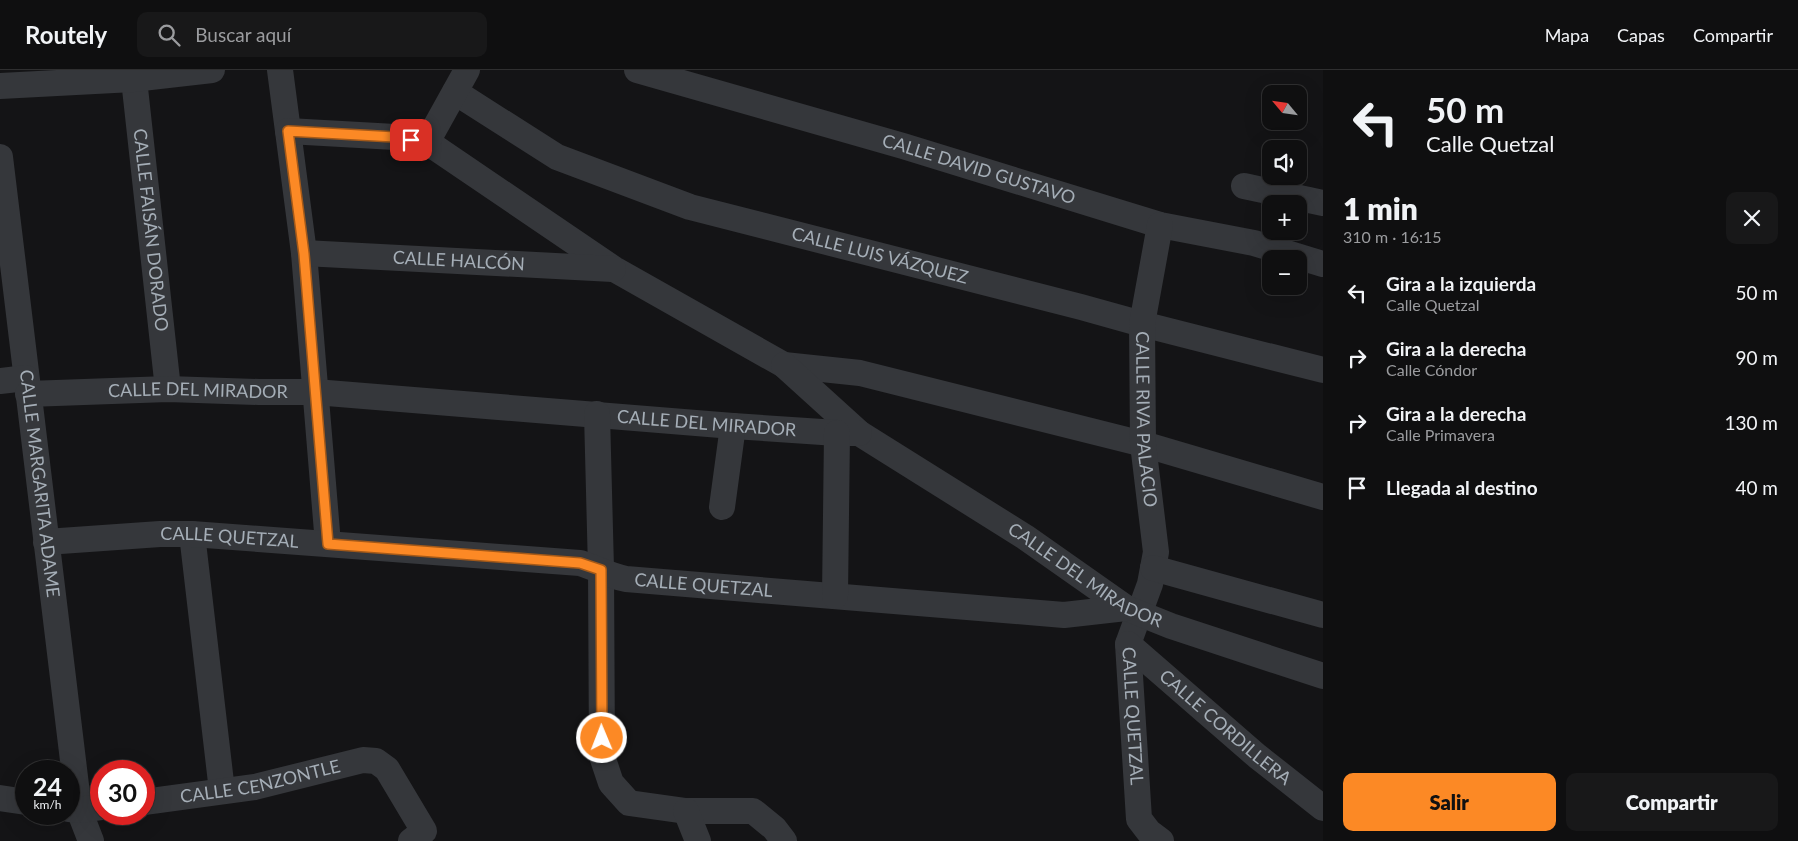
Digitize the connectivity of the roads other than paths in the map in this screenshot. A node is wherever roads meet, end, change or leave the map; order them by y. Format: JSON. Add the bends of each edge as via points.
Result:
{"nodes":[{"id":1,"x":212,"y":70,"type":"edge"},
{"id":2,"x":280,"y":70,"type":"edge"},
{"id":3,"x":637,"y":70,"type":"edge"},
{"id":4,"x":133,"y":75,"type":"edge"},
{"id":5,"x":461,"y":81,"type":"edge"},
{"id":6,"x":0,"y":86,"type":"edge"},
{"id":7,"x":288,"y":131,"type":"junction"},
{"id":8,"x":427,"y":142,"type":"junction"},
{"id":9,"x":0,"y":157,"type":"edge"},
{"id":10,"x":1244,"y":186,"type":"dead end"},
{"id":11,"x":1323,"y":203,"type":"edge"},
{"id":12,"x":1160,"y":225,"type":"junction"},
{"id":13,"x":304,"y":254,"type":"junction"},
{"id":14,"x":1323,"y":264,"type":"edge"},
{"id":15,"x":614,"y":270,"type":"junction"},
{"id":16,"x":1142,"y":324,"type":"junction"},
{"id":17,"x":784,"y":364,"type":"junction"},
{"id":18,"x":1323,"y":370,"type":"edge"},
{"id":19,"x":0,"y":381,"type":"edge"},
{"id":20,"x":27,"y":386,"type":"junction"},
{"id":21,"x":168,"y":390,"type":"junction"},
{"id":22,"x":315,"y":392,"type":"junction"},
{"id":23,"x":596,"y":414,"type":"junction"},
{"id":24,"x":732,"y":426,"type":"junction"},
{"id":25,"x":848,"y":433,"type":"junction"},
{"id":26,"x":1143,"y":444,"type":"junction"},
{"id":27,"x":1323,"y":497,"type":"edge"},
{"id":28,"x":722,"y":507,"type":"dead end"},
{"id":29,"x":192,"y":534,"type":"junction"},
{"id":30,"x":46,"y":542,"type":"junction"},
{"id":31,"x":328,"y":544,"type":"junction"},
{"id":32,"x":1153,"y":568,"type":"junction"},
{"id":33,"x":601,"y":570,"type":"junction"},
{"id":34,"x":835,"y":596,"type":"junction"},
{"id":35,"x":1133,"y":611,"type":"junction"},
{"id":36,"x":1323,"y":616,"type":"edge"},
{"id":37,"x":1128,"y":644,"type":"junction"},
{"id":38,"x":1323,"y":676,"type":"edge"},
{"id":39,"x":222,"y":791,"type":"junction"},
{"id":40,"x":0,"y":798,"type":"edge"},
{"id":41,"x":15,"y":800,"type":"edge"},
{"id":42,"x":155,"y":800,"type":"edge"},
{"id":43,"x":1323,"y":808,"type":"edge"},
{"id":44,"x":83,"y":809,"type":"edge"},
{"id":45,"x":686,"y":811,"type":"junction"},
{"id":46,"x":90,"y":841,"type":"edge"},
{"id":47,"x":411,"y":841,"type":"edge"},
{"id":48,"x":698,"y":841,"type":"edge"},
{"id":49,"x":784,"y":841,"type":"edge"},
{"id":50,"x":1161,"y":841,"type":"edge"}],
"edges":[{"from":1,"to":4,"type":"street"},
{"from":2,"to":7,"type":"street"},
{"from":3,"to":12,"type":"street","name":"CALLE DAVID GUSTAVO"},
{"from":4,"to":6,"type":"street"},
{"from":4,"to":21,"type":"street","name":"CALLE FAISÁN DORADO"},
{"from":5,"to":8,"type":"street"},
{"from":5,"to":16,"type":"street","name":"CALLE LUIS VÁZQUEZ","via":[[557,157],[690,207]]},
{"from":7,"to":8,"type":"street"},
{"from":7,"to":13,"type":"street"},
{"from":8,"to":15,"type":"street"},
{"from":9,"to":20,"type":"street","name":"CALLE MARGARITA ADAME"},
{"from":10,"to":11,"type":"street"},
{"from":12,"to":14,"type":"street","name":"CALLE DAVID GUSTAVO","via":[[1254,242]]},
{"from":12,"to":16,"type":"street","name":"CALLE RIVA PALACIO"},
{"from":13,"to":15,"type":"street","name":"CALLE HALCÓN"},
{"from":13,"to":22,"type":"street"},
{"from":15,"to":17,"type":"street"},
{"from":16,"to":18,"type":"street","name":"CALLE LUIS VÁZQUEZ"},
{"from":16,"to":26,"type":"street","name":"CALLE RIVA PALACIO"},
{"from":17,"to":25,"type":"street"},
{"from":17,"to":26,"type":"street","via":[[860,373]]},
{"from":19,"to":20,"type":"street","name":"CALLE DEL MIRADOR"},
{"from":20,"to":21,"type":"street","name":"CALLE DEL MIRADOR"},
{"from":20,"to":30,"type":"street","name":"CALLE MARGARITA ADAME"},
{"from":21,"to":22,"type":"street","name":"CALLE DEL MIRADOR"},
{"from":22,"to":23,"type":"street","name":"CALLE DEL MIRADOR"},
{"from":22,"to":31,"type":"street"},
{"from":23,"to":24,"type":"street","name":"CALLE DEL MIRADOR"},
{"from":23,"to":33,"type":"street"},
{"from":24,"to":25,"type":"street","name":"CALLE DEL MIRADOR"},
{"from":24,"to":28,"type":"street"},
{"from":25,"to":34,"type":"street"},
{"from":25,"to":35,"type":"street","name":"CALLE DEL MIRADOR","via":[[1026,537]]},
{"from":26,"to":27,"type":"street"},
{"from":26,"to":32,"type":"street","name":"CALLE RIVA PALACIO","via":[[1156,552]]},
{"from":29,"to":30,"type":"street","name":"CALLE QUETZAL"},
{"from":29,"to":31,"type":"street","name":"CALLE QUETZAL"},
{"from":29,"to":39,"type":"street"},
{"from":30,"to":44,"type":"street","name":"CALLE MARGARITA ADAME"},
{"from":31,"to":33,"type":"street","name":"CALLE QUETZAL","via":[[580,563]]},
{"from":32,"to":35,"type":"street","name":"CALLE RIVA PALACIO","via":[[1150,584]]},
{"from":32,"to":36,"type":"street"},
{"from":33,"to":34,"type":"street","name":"CALLE QUETZAL","via":[[626,580]]},
{"from":33,"to":45,"type":"street","via":[[602,756],[611,783],[629,804]]},
{"from":34,"to":35,"type":"street","name":"CALLE QUETZAL","via":[[1064,615]]},
{"from":35,"to":37,"type":"street","name":"CALLE QUETZAL"},
{"from":35,"to":38,"type":"street","name":"CALLE DEL MIRADOR"},
{"from":37,"to":43,"type":"street","name":"CALLE CORDILLERA","via":[[1257,756]]},
{"from":37,"to":50,"type":"street","name":"CALLE QUETZAL","via":[[1139,819]]},
{"from":39,"to":42,"type":"street","name":"CALLE CENZONTLE"},
{"from":39,"to":47,"type":"street","name":"CALLE CENZONTLE","via":[[255,787],[363,760],[376,760],[387,769],[424,830]]},
{"from":40,"to":41,"type":"street"},
{"from":44,"to":46,"type":"street","name":"CALLE MARGARITA ADAME"},
{"from":45,"to":48,"type":"street"},
{"from":45,"to":49,"type":"street","via":[[753,811]]}]}
